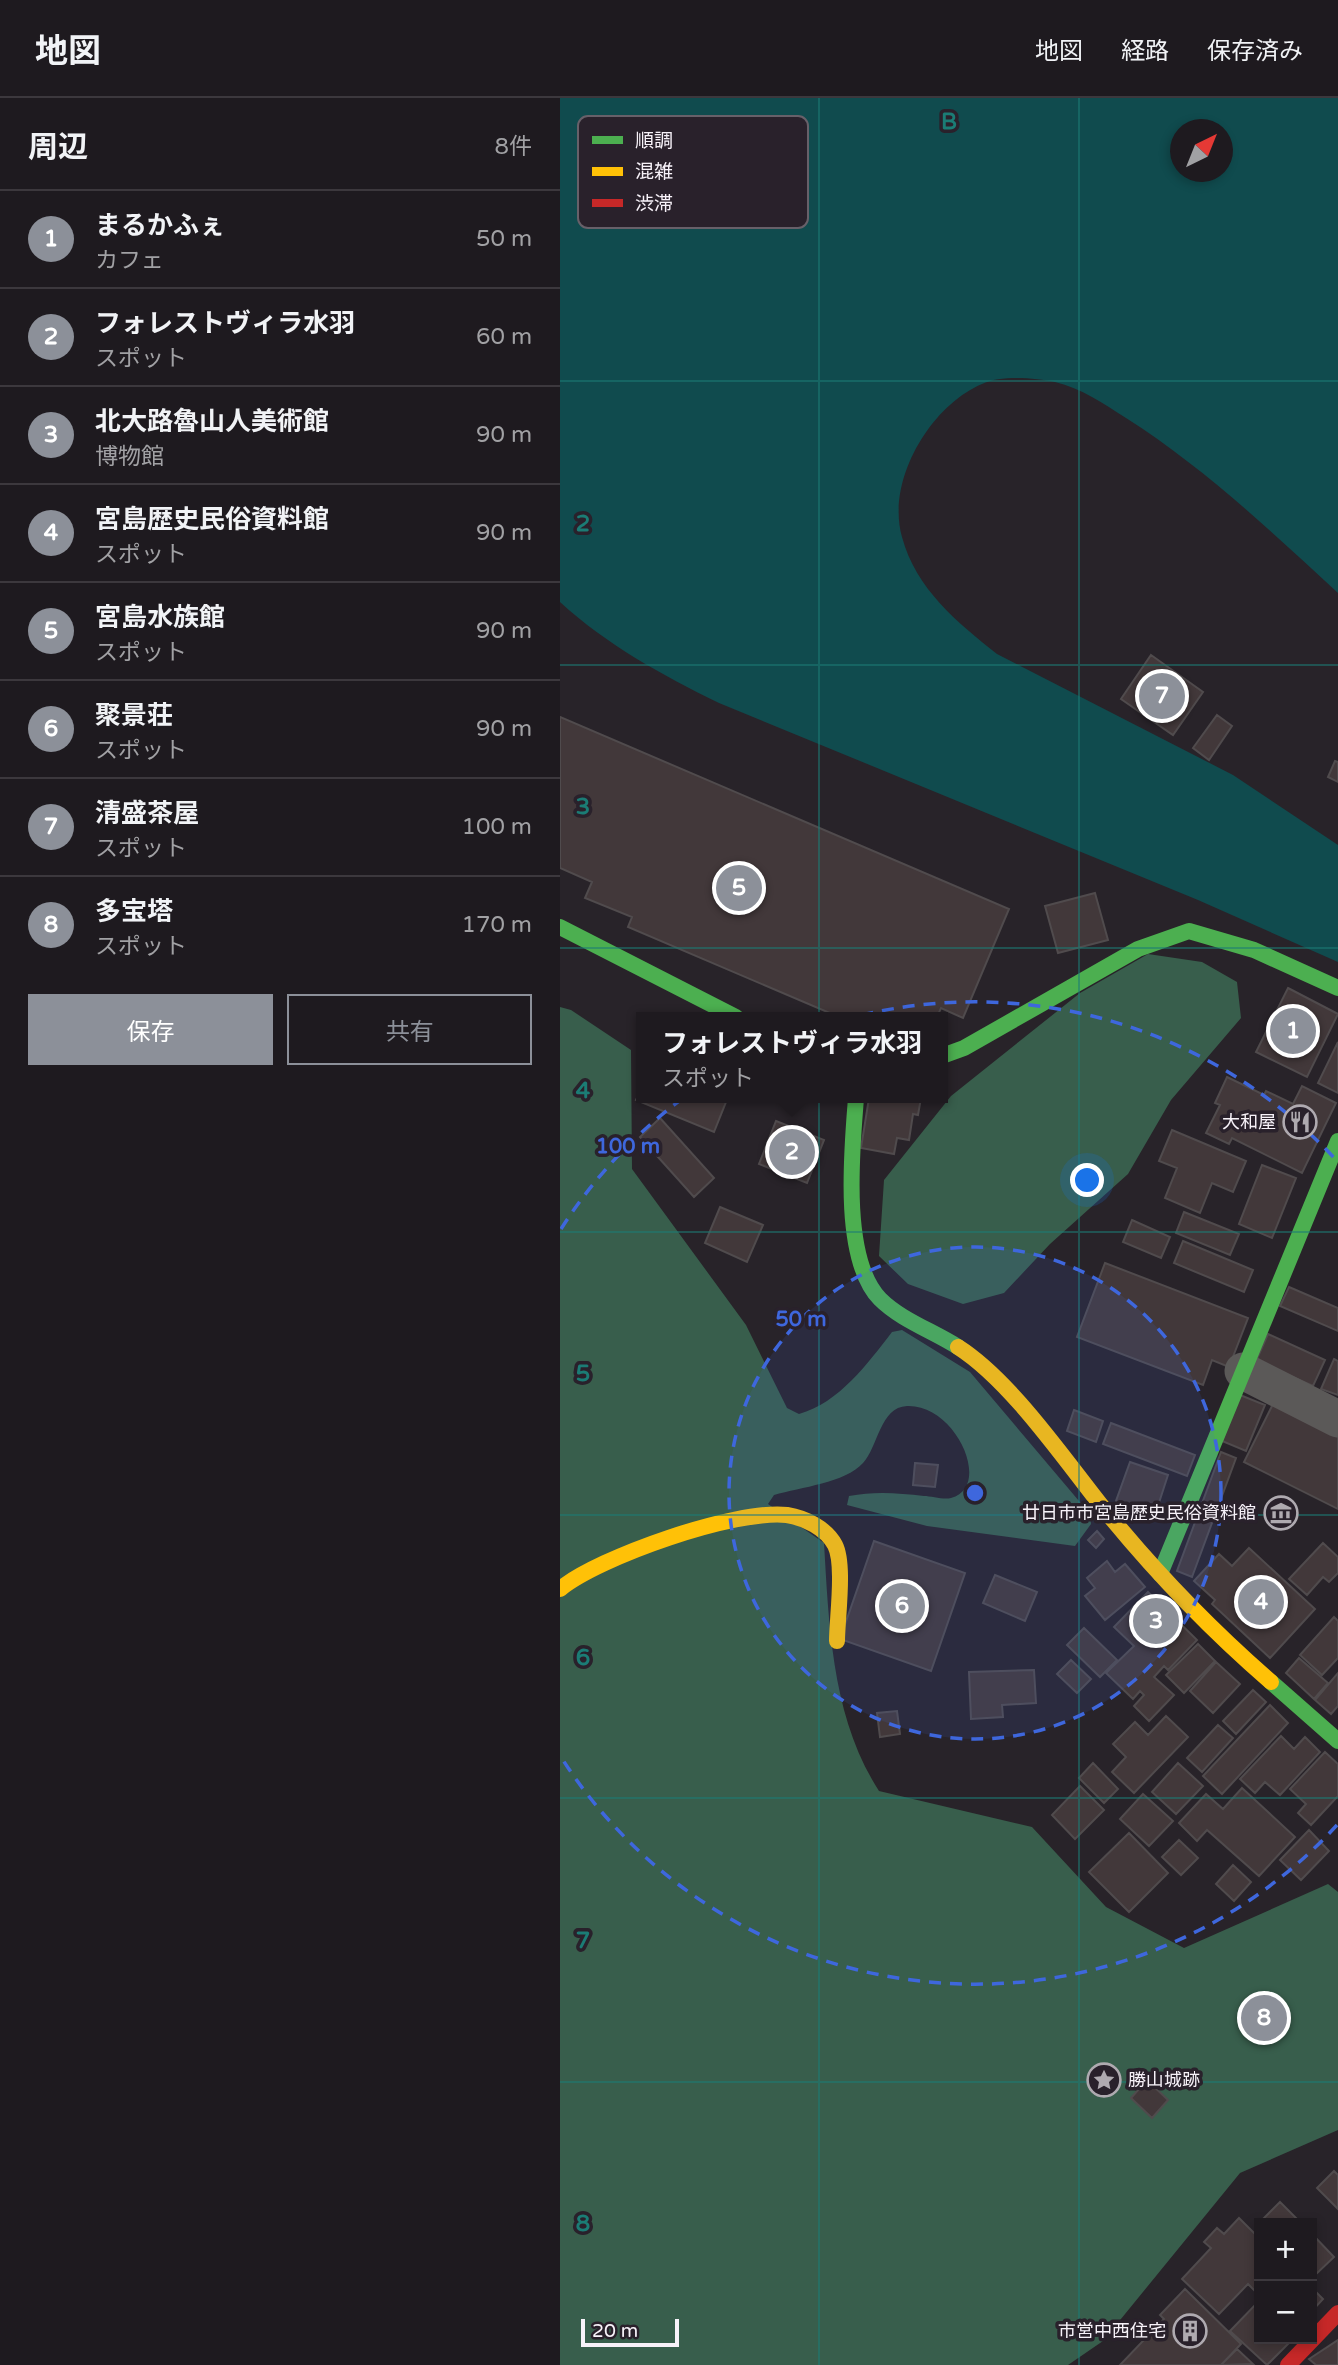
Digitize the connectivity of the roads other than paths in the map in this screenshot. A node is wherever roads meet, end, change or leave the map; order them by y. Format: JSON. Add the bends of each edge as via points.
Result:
{"nodes":[{"id":1,"x":560,"y":927,"type":"edge"},
{"id":2,"x":1338,"y":988,"type":"edge"},
{"id":3,"x":727,"y":1012,"type":"edge"},
{"id":4,"x":948,"y":1054,"type":"edge"},
{"id":5,"x":856,"y":1103,"type":"edge"},
{"id":6,"x":1338,"y":1141,"type":"edge"},
{"id":7,"x":1242,"y":1371,"type":"junction"},
{"id":8,"x":1338,"y":1419,"type":"edge"},
{"id":9,"x":1160,"y":1574,"type":"junction"},
{"id":10,"x":560,"y":1589,"type":"edge"},
{"id":11,"x":837,"y":1641,"type":"dead end"},
{"id":12,"x":1338,"y":1741,"type":"edge"},
{"id":13,"x":1338,"y":2313,"type":"edge"},
{"id":14,"x":1288,"y":2365,"type":"edge"}],
"edges":[{"from":1,"to":3,"type":"street"},
{"from":2,"to":4,"type":"street","via":[[1254,950],[1189,931],[1138,950]]},
{"from":5,"to":9,"type":"street","via":[[850,1167],[858,1255],[875,1294],[948,1337],[975,1359],[1026,1412]]},
{"from":6,"to":7,"type":"street"},
{"from":7,"to":8,"type":"street"},
{"from":7,"to":9,"type":"street"},
{"from":9,"to":12,"type":"street","via":[[1267,1680]]},
{"from":10,"to":11,"type":"street","via":[[571,1580],[662,1542],[743,1516],[806,1517],[827,1533],[836,1548]]},
{"from":13,"to":14,"type":"street"}]}
